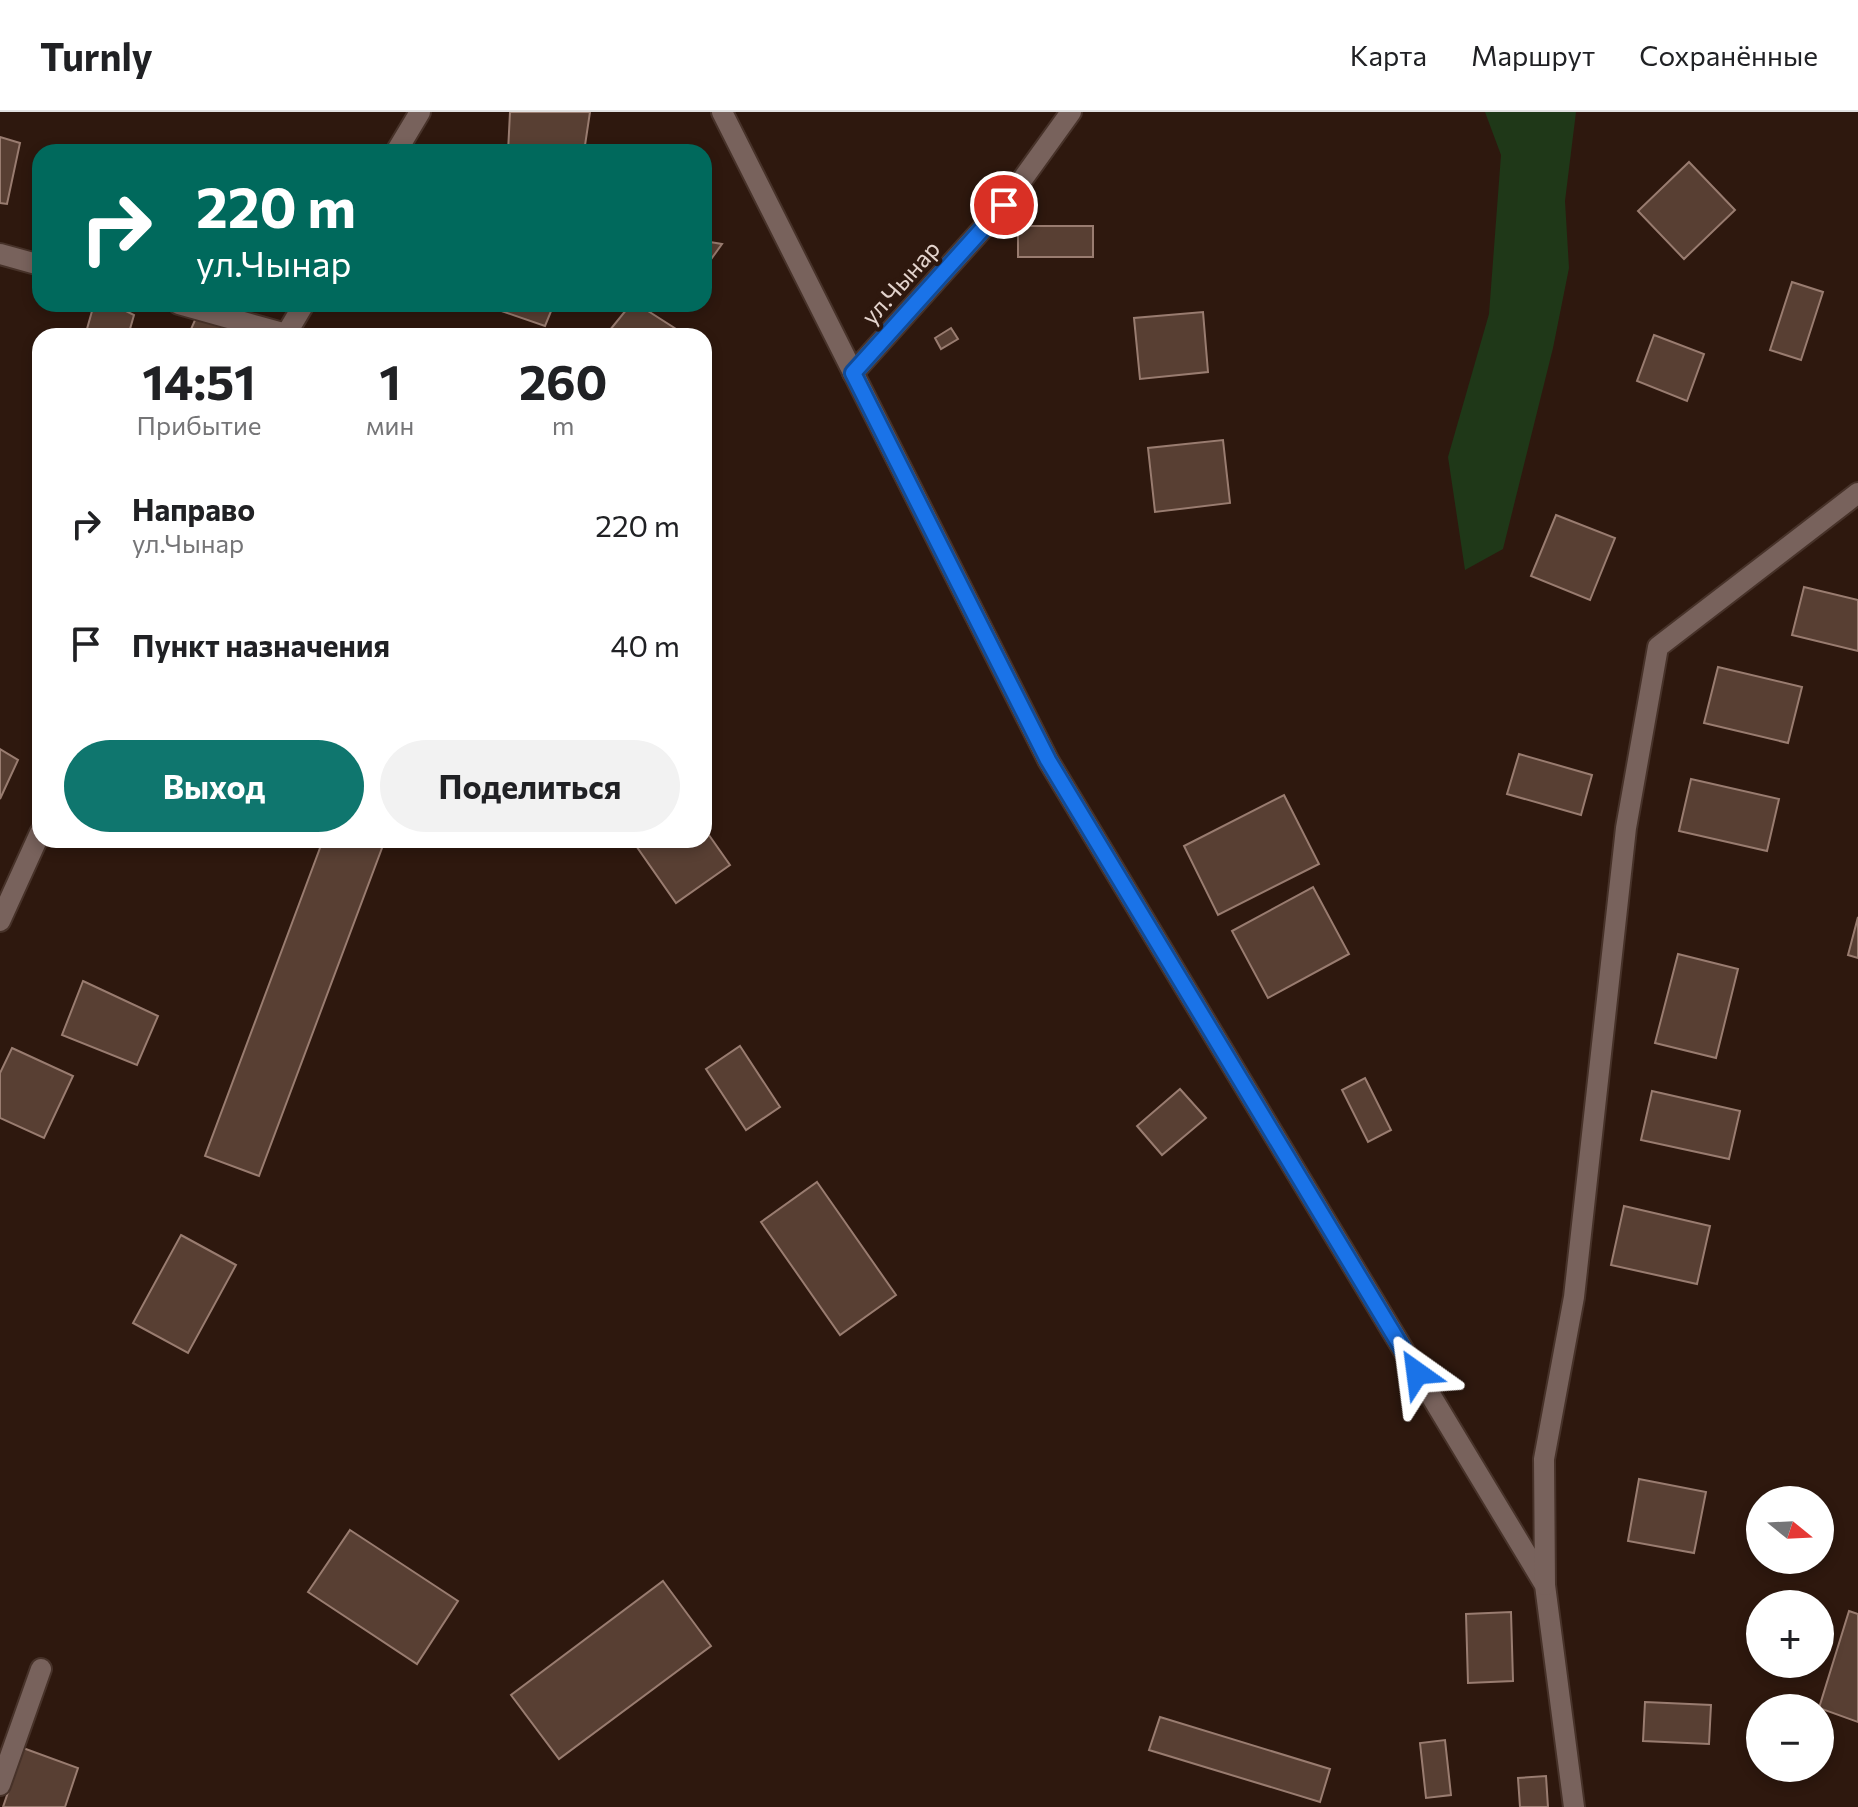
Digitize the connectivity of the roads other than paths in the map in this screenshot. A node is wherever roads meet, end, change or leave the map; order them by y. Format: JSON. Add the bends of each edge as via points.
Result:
{"nodes":[{"id":1,"x":420,"y":112,"type":"edge"},
{"id":2,"x":722,"y":112,"type":"edge"},
{"id":3,"x":1071,"y":112,"type":"edge"},
{"id":4,"x":401,"y":144,"type":"edge"},
{"id":5,"x":0,"y":254,"type":"edge"},
{"id":6,"x":32,"y":263,"type":"edge"},
{"id":7,"x":206,"y":312,"type":"edge"},
{"id":8,"x":261,"y":328,"type":"edge"},
{"id":9,"x":853,"y":373,"type":"junction"},
{"id":10,"x":1858,"y":493,"type":"edge"},
{"id":11,"x":33,"y":848,"type":"edge"},
{"id":12,"x":0,"y":921,"type":"edge"},
{"id":13,"x":1545,"y":1585,"type":"junction"},
{"id":14,"x":41,"y":1669,"type":"dead end"},
{"id":15,"x":0,"y":1785,"type":"edge"},
{"id":16,"x":1574,"y":1807,"type":"edge"}],
"edges":[{"from":1,"to":4,"type":"street"},
{"from":2,"to":9,"type":"street"},
{"from":3,"to":9,"type":"street","name":"ул.Чынар","via":[[1004,205]]},
{"from":5,"to":6,"type":"street"},
{"from":7,"to":8,"type":"street"},
{"from":9,"to":13,"type":"street","via":[[1048,760]]},
{"from":10,"to":13,"type":"street","via":[[1658,647],[1626,828],[1574,1297],[1544,1459]]},
{"from":11,"to":12,"type":"street"},
{"from":13,"to":16,"type":"street"},
{"from":14,"to":15,"type":"street"}]}
